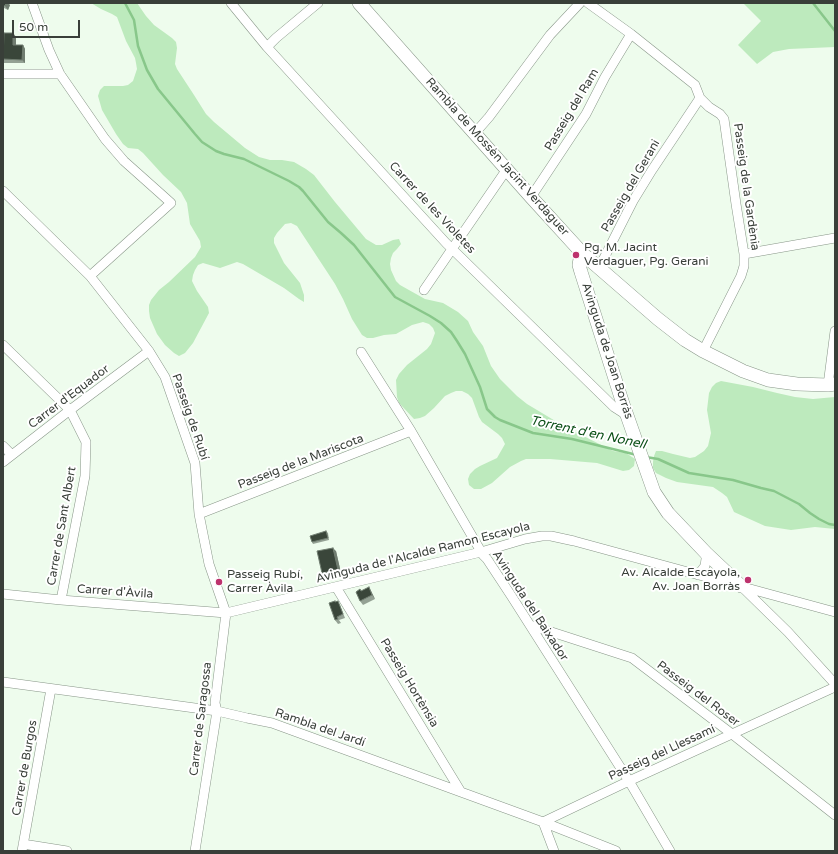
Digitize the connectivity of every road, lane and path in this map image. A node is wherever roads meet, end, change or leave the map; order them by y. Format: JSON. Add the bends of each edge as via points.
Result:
{"nodes":[{"id":1,"x":32,"y":3,"type":"edge"},
{"id":2,"x":231,"y":3,"type":"edge"},
{"id":3,"x":318,"y":3,"type":"edge"},
{"id":4,"x":359,"y":3,"type":"edge"},
{"id":5,"x":580,"y":3,"type":"edge"},
{"id":6,"x":588,"y":3,"type":"edge"},
{"id":7,"x":631,"y":34,"type":"junction"},
{"id":8,"x":267,"y":47,"type":"junction"},
{"id":9,"x":3,"y":74,"type":"edge"},
{"id":10,"x":60,"y":74,"type":"junction"},
{"id":11,"x":700,"y":98,"type":"junction"},
{"id":12,"x":475,"y":132,"type":"junction"},
{"id":13,"x":507,"y":169,"type":"junction"},
{"id":14,"x":3,"y":191,"type":"edge"},
{"id":15,"x":532,"y":197,"type":"junction"},
{"id":16,"x":835,"y":238,"type":"edge"},
{"id":17,"x":452,"y":250,"type":"junction"},
{"id":18,"x":583,"y":254,"type":"junction"},
{"id":19,"x":744,"y":254,"type":"junction"},
{"id":20,"x":599,"y":268,"type":"junction"},
{"id":21,"x":90,"y":276,"type":"junction"},
{"id":22,"x":424,"y":290,"type":"dead end"},
{"id":23,"x":835,"y":331,"type":"edge"},
{"id":24,"x":3,"y":346,"type":"edge"},
{"id":25,"x":149,"y":351,"type":"junction"},
{"id":26,"x":361,"y":352,"type":"dead end"},
{"id":27,"x":703,"y":352,"type":"junction"},
{"id":28,"x":832,"y":384,"type":"edge"},
{"id":29,"x":70,"y":410,"type":"junction"},
{"id":30,"x":628,"y":416,"type":"junction"},
{"id":31,"x":411,"y":432,"type":"junction"},
{"id":32,"x":3,"y":446,"type":"edge"},
{"id":33,"x":12,"y":455,"type":"junction"},
{"id":34,"x":3,"y":462,"type":"edge"},
{"id":35,"x":199,"y":514,"type":"junction"},
{"id":36,"x":481,"y":552,"type":"junction"},
{"id":37,"x":706,"y":553,"type":"junction"},
{"id":38,"x":698,"y":575,"type":"junction"},
{"id":39,"x":741,"y":586,"type":"junction"},
{"id":40,"x":336,"y":587,"type":"junction"},
{"id":41,"x":3,"y":594,"type":"edge"},
{"id":42,"x":773,"y":595,"type":"junction"},
{"id":43,"x":61,"y":600,"type":"junction"},
{"id":44,"x":763,"y":608,"type":"junction"},
{"id":45,"x":835,"y":612,"type":"edge"},
{"id":46,"x":226,"y":613,"type":"junction"},
{"id":47,"x":530,"y":625,"type":"junction"},
{"id":48,"x":3,"y":682,"type":"edge"},
{"id":49,"x":835,"y":686,"type":"edge"},
{"id":50,"x":51,"y":689,"type":"junction"},
{"id":51,"x":217,"y":711,"type":"junction"},
{"id":52,"x":732,"y":734,"type":"junction"},
{"id":53,"x":629,"y":781,"type":"junction"},
{"id":54,"x":461,"y":792,"type":"junction"},
{"id":55,"x":835,"y":815,"type":"edge"},
{"id":56,"x":543,"y":822,"type":"junction"},
{"id":57,"x":23,"y":848,"type":"edge"},
{"id":58,"x":67,"y":851,"type":"edge"},
{"id":59,"x":195,"y":851,"type":"edge"},
{"id":60,"x":554,"y":851,"type":"edge"},
{"id":61,"x":616,"y":851,"type":"edge"},
{"id":62,"x":670,"y":851,"type":"edge"}],
"edges":[{"from":1,"to":10,"type":"street","via":[[48,50]]},
{"from":2,"to":8,"type":"street","name":"Carrer de les Violetes"},
{"from":3,"to":8,"type":"street"},
{"from":4,"to":12,"type":"street","name":"Rambla de Mossèn Jacint Verdaguer"},
{"from":5,"to":12,"type":"street","via":[[550,35]]},
{"from":6,"to":7,"type":"street"},
{"from":7,"to":11,"type":"street","via":[[694,85]]},
{"from":7,"to":15,"type":"street","name":"Passeig del Ram","via":[[586,114]]},
{"from":8,"to":17,"type":"street","name":"Carrer de les Violetes"},
{"from":9,"to":10,"type":"street"},
{"from":10,"to":21,"type":"street","via":[[110,145],[171,203]]},
{"from":11,"to":19,"type":"street","name":"Passeig de la Gardènia","via":[[724,119]]},
{"from":11,"to":20,"type":"street","name":"Passeig del Gerani","via":[[633,201]]},
{"from":12,"to":13,"type":"street","name":"Rambla de Mossèn Jacint Verdaguer"},
{"from":13,"to":15,"type":"street","name":"Rambla de Mossèn Jacint Verdaguer"},
{"from":13,"to":17,"type":"street"},
{"from":14,"to":21,"type":"street","name":"Passeig de Rubí"},
{"from":15,"to":18,"type":"street","name":"Rambla de Mossèn Jacint Verdaguer"},
{"from":16,"to":19,"type":"street"},
{"from":17,"to":22,"type":"street"},
{"from":17,"to":30,"type":"street","name":"Carrer de les Violetes","via":[[614,407]]},
{"from":18,"to":20,"type":"street","name":"Rambla de Mossèn Jacint Verdaguer"},
{"from":18,"to":30,"type":"street","name":"Avinguda de Joan Borràs","via":[[580,259],[581,272]]},
{"from":19,"to":27,"type":"street","name":"Passeig de la Gardènia","via":[[741,276]]},
{"from":20,"to":27,"type":"street","name":"Rambla de Mossèn Jacint Verdaguer","via":[[658,319]]},
{"from":21,"to":25,"type":"street","name":"Passeig de Rubí"},
{"from":23,"to":28,"type":"street"},
{"from":24,"to":29,"type":"street","name":"Carrer de Sant Albert"},
{"from":25,"to":29,"type":"street","name":"Carrer d'Equador"},
{"from":25,"to":35,"type":"street","name":"Passeig de Rubí","via":[[165,377],[195,464]]},
{"from":26,"to":31,"type":"street","name":"Avinguda del Baixador"},
{"from":27,"to":28,"type":"street","name":"Rambla de Mossèn Jacint Verdaguer","via":[[768,380],[797,384]]},
{"from":29,"to":33,"type":"street","name":"Carrer d'Equador"},
{"from":29,"to":43,"type":"street","name":"Carrer de Sant Albert","via":[[86,442],[85,476]]},
{"from":30,"to":37,"type":"street","name":"Avinguda de Joan Borràs","via":[[654,492],[668,513]]},
{"from":31,"to":35,"type":"street","name":"Passeig de la Mariscota"},
{"from":31,"to":36,"type":"street","name":"Avinguda del Baixador"},
{"from":32,"to":33,"type":"street"},
{"from":33,"to":34,"type":"street","name":"Carrer d'Equador"},
{"from":35,"to":46,"type":"street","name":"Passeig de Rubí","via":[[209,564]]},
{"from":36,"to":38,"type":"street","name":"Avinguda de l'Alcalde Ramon Escayola","via":[[525,539],[551,536]]},
{"from":36,"to":40,"type":"street","name":"Avinguda de l'Alcalde Ramon Escayola"},
{"from":36,"to":47,"type":"street","name":"Avinguda del Baixador"},
{"from":37,"to":38,"type":"street","via":[[705,566]]},
{"from":37,"to":39,"type":"street","name":"Avinguda de Joan Borràs"},
{"from":38,"to":39,"type":"street","name":"Avinguda de l'Alcalde Ramon Escayola"},
{"from":39,"to":42,"type":"street","name":"Avinguda de l'Alcalde Ramon Escayola"},
{"from":39,"to":44,"type":"street","name":"Avinguda de Joan Borràs"},
{"from":40,"to":46,"type":"street","name":"Avinguda de l'Alcalde Ramon Escayola"},
{"from":40,"to":54,"type":"street","name":"Passeig Hortènsia"},
{"from":41,"to":43,"type":"street","name":"Carrer d'Àvila"},
{"from":42,"to":44,"type":"street","via":[[767,599]]},
{"from":42,"to":45,"type":"street","name":"Avinguda de l'Alcalde Ramon Escayola"},
{"from":43,"to":46,"type":"street","name":"Carrer d'Àvila"},
{"from":44,"to":49,"type":"street","name":"Avinguda de Joan Borràs","via":[[788,632]]},
{"from":46,"to":51,"type":"street","name":"Carrer de Saragossa","via":[[215,703]]},
{"from":47,"to":52,"type":"street","name":"Passeig del Roser","via":[[632,658]]},
{"from":47,"to":53,"type":"street","name":"Avinguda del Baixador"},
{"from":48,"to":50,"type":"street","name":"Rambla del Jardí"},
{"from":49,"to":52,"type":"street","name":"Passeig del Llessamí"},
{"from":50,"to":51,"type":"street","name":"Rambla del Jardí"},
{"from":50,"to":57,"type":"street","name":"Carrer de Burgos"},
{"from":51,"to":54,"type":"street","name":"Rambla del Jardí","via":[[272,723]]},
{"from":51,"to":59,"type":"street","name":"Carrer de Saragossa"},
{"from":52,"to":53,"type":"street","name":"Passeig del Llessamí"},
{"from":52,"to":55,"type":"street","name":"Passeig del Roser"},
{"from":53,"to":56,"type":"street","name":"Passeig del Llessamí"},
{"from":53,"to":62,"type":"street","name":"Avinguda del Baixador"},
{"from":54,"to":56,"type":"street","name":"Rambla del Jardí"},
{"from":56,"to":60,"type":"street"},
{"from":56,"to":61,"type":"street","name":"Rambla del Jardí"},
{"from":57,"to":58,"type":"street"}]}
